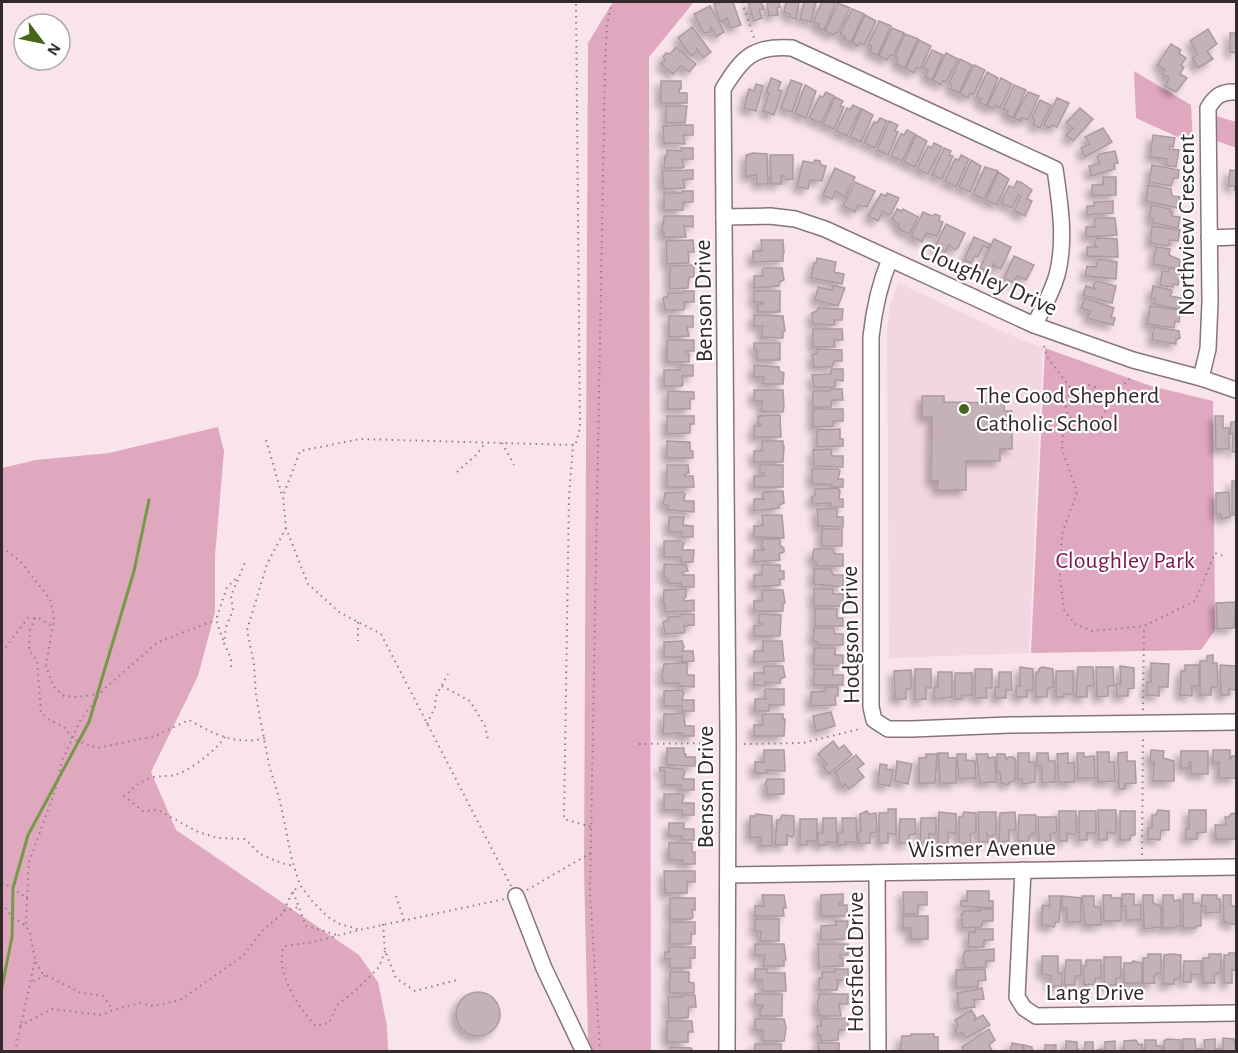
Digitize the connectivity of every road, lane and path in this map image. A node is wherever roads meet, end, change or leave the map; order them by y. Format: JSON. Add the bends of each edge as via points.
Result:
{"nodes":[{"id":1,"x":576,"y":2,"type":"edge"},
{"id":2,"x":612,"y":2,"type":"edge"},
{"id":3,"x":742,"y":2,"type":"edge"},
{"id":4,"x":754,"y":38,"type":"dead end"},
{"id":5,"x":1236,"y":92,"type":"edge"},
{"id":6,"x":724,"y":217,"type":"junction"},
{"id":7,"x":1236,"y":237,"type":"edge"},
{"id":8,"x":1209,"y":238,"type":"junction"},
{"id":9,"x":890,"y":259,"type":"junction"},
{"id":10,"x":1034,"y":325,"type":"junction"},
{"id":11,"x":1044,"y":346,"type":"dead end"},
{"id":12,"x":1131,"y":377,"type":"dead end"},
{"id":13,"x":1201,"y":378,"type":"junction"},
{"id":14,"x":1072,"y":390,"type":"junction"},
{"id":15,"x":1236,"y":390,"type":"edge"},
{"id":16,"x":1106,"y":399,"type":"junction"},
{"id":17,"x":1071,"y":419,"type":"junction"},
{"id":18,"x":266,"y":440,"type":"dead end"},
{"id":19,"x":486,"y":442,"type":"junction"},
{"id":20,"x":502,"y":443,"type":"junction"},
{"id":21,"x":576,"y":443,"type":"dead end"},
{"id":22,"x":514,"y":465,"type":"dead end"},
{"id":23,"x":457,"y":472,"type":"dead end"},
{"id":24,"x":283,"y":496,"type":"junction"},
{"id":25,"x":286,"y":528,"type":"junction"},
{"id":26,"x":2,"y":547,"type":"edge"},
{"id":27,"x":1226,"y":557,"type":"dead end"},
{"id":28,"x":246,"y":560,"type":"dead end"},
{"id":29,"x":239,"y":576,"type":"junction"},
{"id":30,"x":35,"y":618,"type":"junction"},
{"id":31,"x":216,"y":620,"type":"junction"},
{"id":32,"x":358,"y":622,"type":"junction"},
{"id":33,"x":1144,"y":626,"type":"junction"},
{"id":34,"x":52,"y":627,"type":"junction"},
{"id":35,"x":358,"y":641,"type":"dead end"},
{"id":36,"x":224,"y":643,"type":"junction"},
{"id":37,"x":2,"y":652,"type":"edge"},
{"id":38,"x":231,"y":667,"type":"dead end"},
{"id":39,"x":448,"y":674,"type":"dead end"},
{"id":40,"x":442,"y":686,"type":"junction"},
{"id":41,"x":99,"y":694,"type":"junction"},
{"id":42,"x":1143,"y":711,"type":"dead end"},
{"id":43,"x":1236,"y":722,"type":"edge"},
{"id":44,"x":427,"y":724,"type":"junction"},
{"id":45,"x":860,"y":729,"type":"dead end"},
{"id":46,"x":1143,"y":734,"type":"dead end"},
{"id":47,"x":225,"y":737,"type":"junction"},
{"id":48,"x":73,"y":738,"type":"junction"},
{"id":49,"x":265,"y":738,"type":"junction"},
{"id":50,"x":488,"y":739,"type":"dead end"},
{"id":51,"x":711,"y":743,"type":"dead end"},
{"id":52,"x":639,"y":744,"type":"dead end"},
{"id":53,"x":744,"y":744,"type":"dead end"},
{"id":54,"x":591,"y":827,"type":"junction"},
{"id":55,"x":591,"y":853,"type":"junction"},
{"id":56,"x":1142,"y":855,"type":"dead end"},
{"id":57,"x":294,"y":866,"type":"junction"},
{"id":58,"x":1236,"y":867,"type":"edge"},
{"id":59,"x":1023,"y":870,"type":"junction"},
{"id":60,"x":876,"y":873,"type":"junction"},
{"id":61,"x":728,"y":875,"type":"junction"},
{"id":62,"x":2,"y":884,"type":"edge"},
{"id":63,"x":300,"y":885,"type":"junction"},
{"id":64,"x":293,"y":891,"type":"junction"},
{"id":65,"x":396,"y":896,"type":"dead end"},
{"id":66,"x":516,"y":896,"type":"junction"},
{"id":67,"x":27,"y":898,"type":"junction"},
{"id":68,"x":2,"y":903,"type":"edge"},
{"id":69,"x":299,"y":908,"type":"junction"},
{"id":70,"x":284,"y":911,"type":"junction"},
{"id":71,"x":404,"y":920,"type":"junction"},
{"id":72,"x":383,"y":924,"type":"junction"},
{"id":73,"x":26,"y":926,"type":"junction"},
{"id":74,"x":359,"y":930,"type":"junction"},
{"id":75,"x":337,"y":935,"type":"junction"},
{"id":76,"x":385,"y":951,"type":"junction"},
{"id":77,"x":35,"y":960,"type":"junction"},
{"id":78,"x":47,"y":975,"type":"junction"},
{"id":79,"x":457,"y":980,"type":"dead end"},
{"id":80,"x":32,"y":982,"type":"junction"},
{"id":81,"x":113,"y":1010,"type":"junction"},
{"id":82,"x":1236,"y":1012,"type":"edge"},
{"id":83,"x":20,"y":1026,"type":"junction"},
{"id":84,"x":19,"y":1052,"type":"edge"},
{"id":85,"x":584,"y":1052,"type":"edge"},
{"id":86,"x":600,"y":1052,"type":"edge"},
{"id":87,"x":727,"y":1052,"type":"edge"},
{"id":88,"x":878,"y":1052,"type":"edge"}],
"edges":[{"from":1,"to":21,"type":"path","via":[[580,428]]},
{"from":2,"to":54,"type":"path","via":[[604,88]]},
{"from":3,"to":4,"type":"path"},
{"from":5,"to":8,"type":"street","name":"Northview Crescent","via":[[1214,97],[1208,108]]},
{"from":6,"to":9,"type":"street","name":"Cloughley Drive","via":[[795,219]]},
{"from":6,"to":10,"type":"street","name":"Benson Drive","via":[[723,89],[736,68],[754,52],[776,47],[798,50],[1055,169],[1061,255],[1050,295]]},
{"from":6,"to":61,"type":"street","name":"Benson Drive"},
{"from":7,"to":8,"type":"street"},
{"from":8,"to":13,"type":"street","name":"Northview Crescent","via":[[1208,349]]},
{"from":9,"to":10,"type":"street","name":"Cloughley Drive"},
{"from":9,"to":43,"type":"street","name":"Hodgson Drive","via":[[874,304],[871,337],[874,720],[888,729]]},
{"from":10,"to":13,"type":"street","name":"Cloughley Drive","via":[[1132,360]]},
{"from":11,"to":14,"type":"path","via":[[1047,357]]},
{"from":12,"to":16,"type":"path"},
{"from":13,"to":15,"type":"street","name":"Cloughley Drive"},
{"from":14,"to":16,"type":"path","via":[[1092,386]]},
{"from":14,"to":17,"type":"path","via":[[1066,401]]},
{"from":16,"to":17,"type":"path","via":[[1105,413],[1096,423],[1083,425]]},
{"from":17,"to":33,"type":"path","via":[[1063,434],[1062,449],[1077,492],[1062,534],[1060,577],[1064,610],[1075,624],[1092,631]]},
{"from":18,"to":24,"type":"path"},
{"from":19,"to":20,"type":"path"},
{"from":19,"to":23,"type":"path"},
{"from":19,"to":24,"type":"path","via":[[360,439],[300,451]]},
{"from":20,"to":22,"type":"path"},
{"from":20,"to":54,"type":"path","via":[[573,445],[564,819]]},
{"from":24,"to":25,"type":"path"},
{"from":25,"to":32,"type":"path","via":[[308,584],[339,612]]},
{"from":25,"to":49,"type":"path","via":[[267,564],[247,630]]},
{"from":26,"to":34,"type":"path","via":[[20,561],[50,599]]},
{"from":27,"to":33,"type":"path","via":[[1215,553],[1195,601]]},
{"from":28,"to":29,"type":"path"},
{"from":29,"to":31,"type":"path","via":[[227,587]]},
{"from":29,"to":36,"type":"path","via":[[231,596],[233,610]]},
{"from":30,"to":34,"type":"path"},
{"from":30,"to":37,"type":"path","via":[[28,618]]},
{"from":30,"to":48,"type":"path","via":[[29,650],[37,660],[41,712]]},
{"from":31,"to":36,"type":"path"},
{"from":31,"to":41,"type":"path","via":[[158,642]]},
{"from":32,"to":35,"type":"path"},
{"from":32,"to":44,"type":"path","via":[[381,634]]},
{"from":33,"to":42,"type":"path"},
{"from":34,"to":41,"type":"path","via":[[46,666],[53,686],[64,696]]},
{"from":36,"to":38,"type":"path"},
{"from":39,"to":40,"type":"path"},
{"from":40,"to":44,"type":"path"},
{"from":40,"to":50,"type":"path","via":[[470,701]]},
{"from":41,"to":48,"type":"path"},
{"from":44,"to":66,"type":"path"},
{"from":45,"to":53,"type":"path","via":[[803,743]]},
{"from":46,"to":56,"type":"path"},
{"from":47,"to":48,"type":"path","via":[[189,720],[155,736],[97,748]]},
{"from":47,"to":49,"type":"path","via":[[239,742]]},
{"from":47,"to":57,"type":"path","via":[[186,770],[174,776],[145,779],[124,796],[143,811],[158,810],[198,832],[218,838],[245,839],[260,854]]},
{"from":48,"to":67,"type":"path","via":[[29,862]]},
{"from":49,"to":57,"type":"path"},
{"from":51,"to":52,"type":"path"},
{"from":54,"to":55,"type":"path"},
{"from":55,"to":66,"type":"path"},
{"from":55,"to":86,"type":"path"},
{"from":57,"to":63,"type":"path"},
{"from":58,"to":59,"type":"street","name":"Wismer Avenue"},
{"from":59,"to":60,"type":"street","name":"Wismer Avenue"},
{"from":59,"to":82,"type":"street","name":"Lang Drive","via":[[1017,997],[1024,1008],[1036,1016]]},
{"from":60,"to":61,"type":"street","name":"Wismer Avenue"},
{"from":60,"to":88,"type":"street","name":"Horsfield Drive"},
{"from":61,"to":87,"type":"street","name":"Benson Drive"},
{"from":62,"to":67,"type":"path"},
{"from":63,"to":64,"type":"path"},
{"from":63,"to":74,"type":"path","via":[[328,917]]},
{"from":64,"to":69,"type":"path"},
{"from":64,"to":70,"type":"path"},
{"from":65,"to":71,"type":"path"},
{"from":66,"to":71,"type":"path"},
{"from":66,"to":85,"type":"street","via":[[544,968]]},
{"from":67,"to":73,"type":"path"},
{"from":68,"to":73,"type":"path","via":[[12,917]]},
{"from":69,"to":70,"type":"path"},
{"from":69,"to":75,"type":"path","via":[[306,926]]},
{"from":70,"to":81,"type":"path","via":[[243,956],[180,1000]]},
{"from":71,"to":72,"type":"path"},
{"from":72,"to":74,"type":"path"},
{"from":72,"to":76,"type":"path"},
{"from":73,"to":77,"type":"path"},
{"from":74,"to":75,"type":"path"},
{"from":75,"to":76,"type":"path","via":[[285,946],[281,955],[288,987],[303,1014],[316,1026],[329,1023],[337,1005],[379,967]]},
{"from":76,"to":79,"type":"path","via":[[396,978],[415,991]]},
{"from":77,"to":78,"type":"path"},
{"from":77,"to":80,"type":"path"},
{"from":78,"to":80,"type":"path"},
{"from":78,"to":81,"type":"path","via":[[81,993],[103,996]]},
{"from":80,"to":83,"type":"path"},
{"from":81,"to":83,"type":"path","via":[[102,1015],[52,1009]]},
{"from":83,"to":84,"type":"path","via":[[16,1047]]}]}
